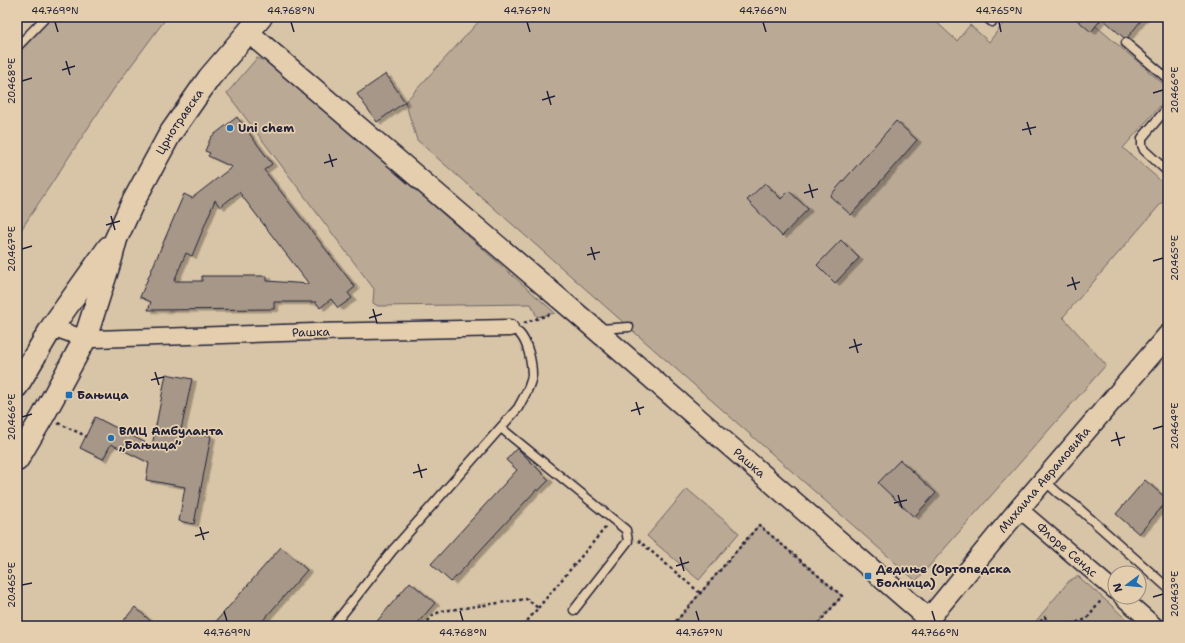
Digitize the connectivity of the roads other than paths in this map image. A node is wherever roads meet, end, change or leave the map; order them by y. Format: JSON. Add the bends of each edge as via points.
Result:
{"nodes":[{"id":1,"x":46,"y":17,"type":"edge"},
{"id":2,"x":254,"y":25,"type":"edge"},
{"id":3,"x":1126,"y":43,"type":"dead end"},
{"id":4,"x":17,"y":47,"type":"edge"},
{"id":5,"x":1168,"y":79,"type":"edge"},
{"id":6,"x":1168,"y":107,"type":"edge"},
{"id":7,"x":1168,"y":172,"type":"edge"},
{"id":8,"x":116,"y":239,"type":"junction"},
{"id":9,"x":52,"y":327,"type":"junction"},
{"id":10,"x":629,"y":327,"type":"dead end"},
{"id":11,"x":510,"y":328,"type":"joint"},
{"id":12,"x":595,"y":329,"type":"junction"},
{"id":13,"x":1168,"y":335,"type":"edge"},
{"id":14,"x":85,"y":339,"type":"junction"},
{"id":15,"x":17,"y":386,"type":"edge"},
{"id":16,"x":501,"y":428,"type":"junction"},
{"id":17,"x":19,"y":452,"type":"edge"},
{"id":18,"x":1044,"y":480,"type":"junction"},
{"id":19,"x":1019,"y":509,"type":"junction"},
{"id":20,"x":1107,"y":584,"type":"edge"},
{"id":21,"x":1168,"y":588,"type":"edge"},
{"id":22,"x":1131,"y":605,"type":"edge"},
{"id":23,"x":574,"y":610,"type":"dead end"},
{"id":24,"x":926,"y":622,"type":"edge"},
{"id":25,"x":333,"y":626,"type":"edge"},
{"id":26,"x":1155,"y":626,"type":"edge"}],
"edges":[{"from":1,"to":4,"type":"lane"},
{"from":2,"to":8,"type":"main road","name":"Црнотравска","via":[[209,78],[170,134]]},
{"from":2,"to":12,"type":"street","name":"Рашка"},
{"from":3,"to":5,"type":"lane"},
{"from":6,"to":7,"type":"lane","via":[[1142,138],[1142,145],[1144,150]]},
{"from":8,"to":9,"type":"main road","name":"Црнотравска"},
{"from":8,"to":14,"type":"main road","name":"Црнотравска"},
{"from":9,"to":14,"type":"street","name":"Рашка"},
{"from":9,"to":15,"type":"main road","name":"Црнотравска"},
{"from":10,"to":12,"type":"lane"},
{"from":11,"to":14,"type":"street","name":"Рашка"},
{"from":11,"to":16,"type":"lane","via":[[524,340],[532,376],[518,408]]},
{"from":12,"to":24,"type":"street","name":"Рашка"},
{"from":13,"to":18,"type":"street","name":"Михаила Аврамовића"},
{"from":14,"to":17,"type":"main road","name":"Црнотравска","via":[[57,392]]},
{"from":16,"to":23,"type":"lane","via":[[626,530],[628,542]]},
{"from":16,"to":25,"type":"lane","via":[[392,551]]},
{"from":18,"to":19,"type":"street","name":"Михаила Аврамовића"},
{"from":18,"to":21,"type":"lane"},
{"from":19,"to":20,"type":"street","name":"Флоре Сендс"},
{"from":19,"to":24,"type":"street","name":"Михаила Аврамовића"},
{"from":22,"to":26,"type":"street","name":"Флоре Сендс"}]}
